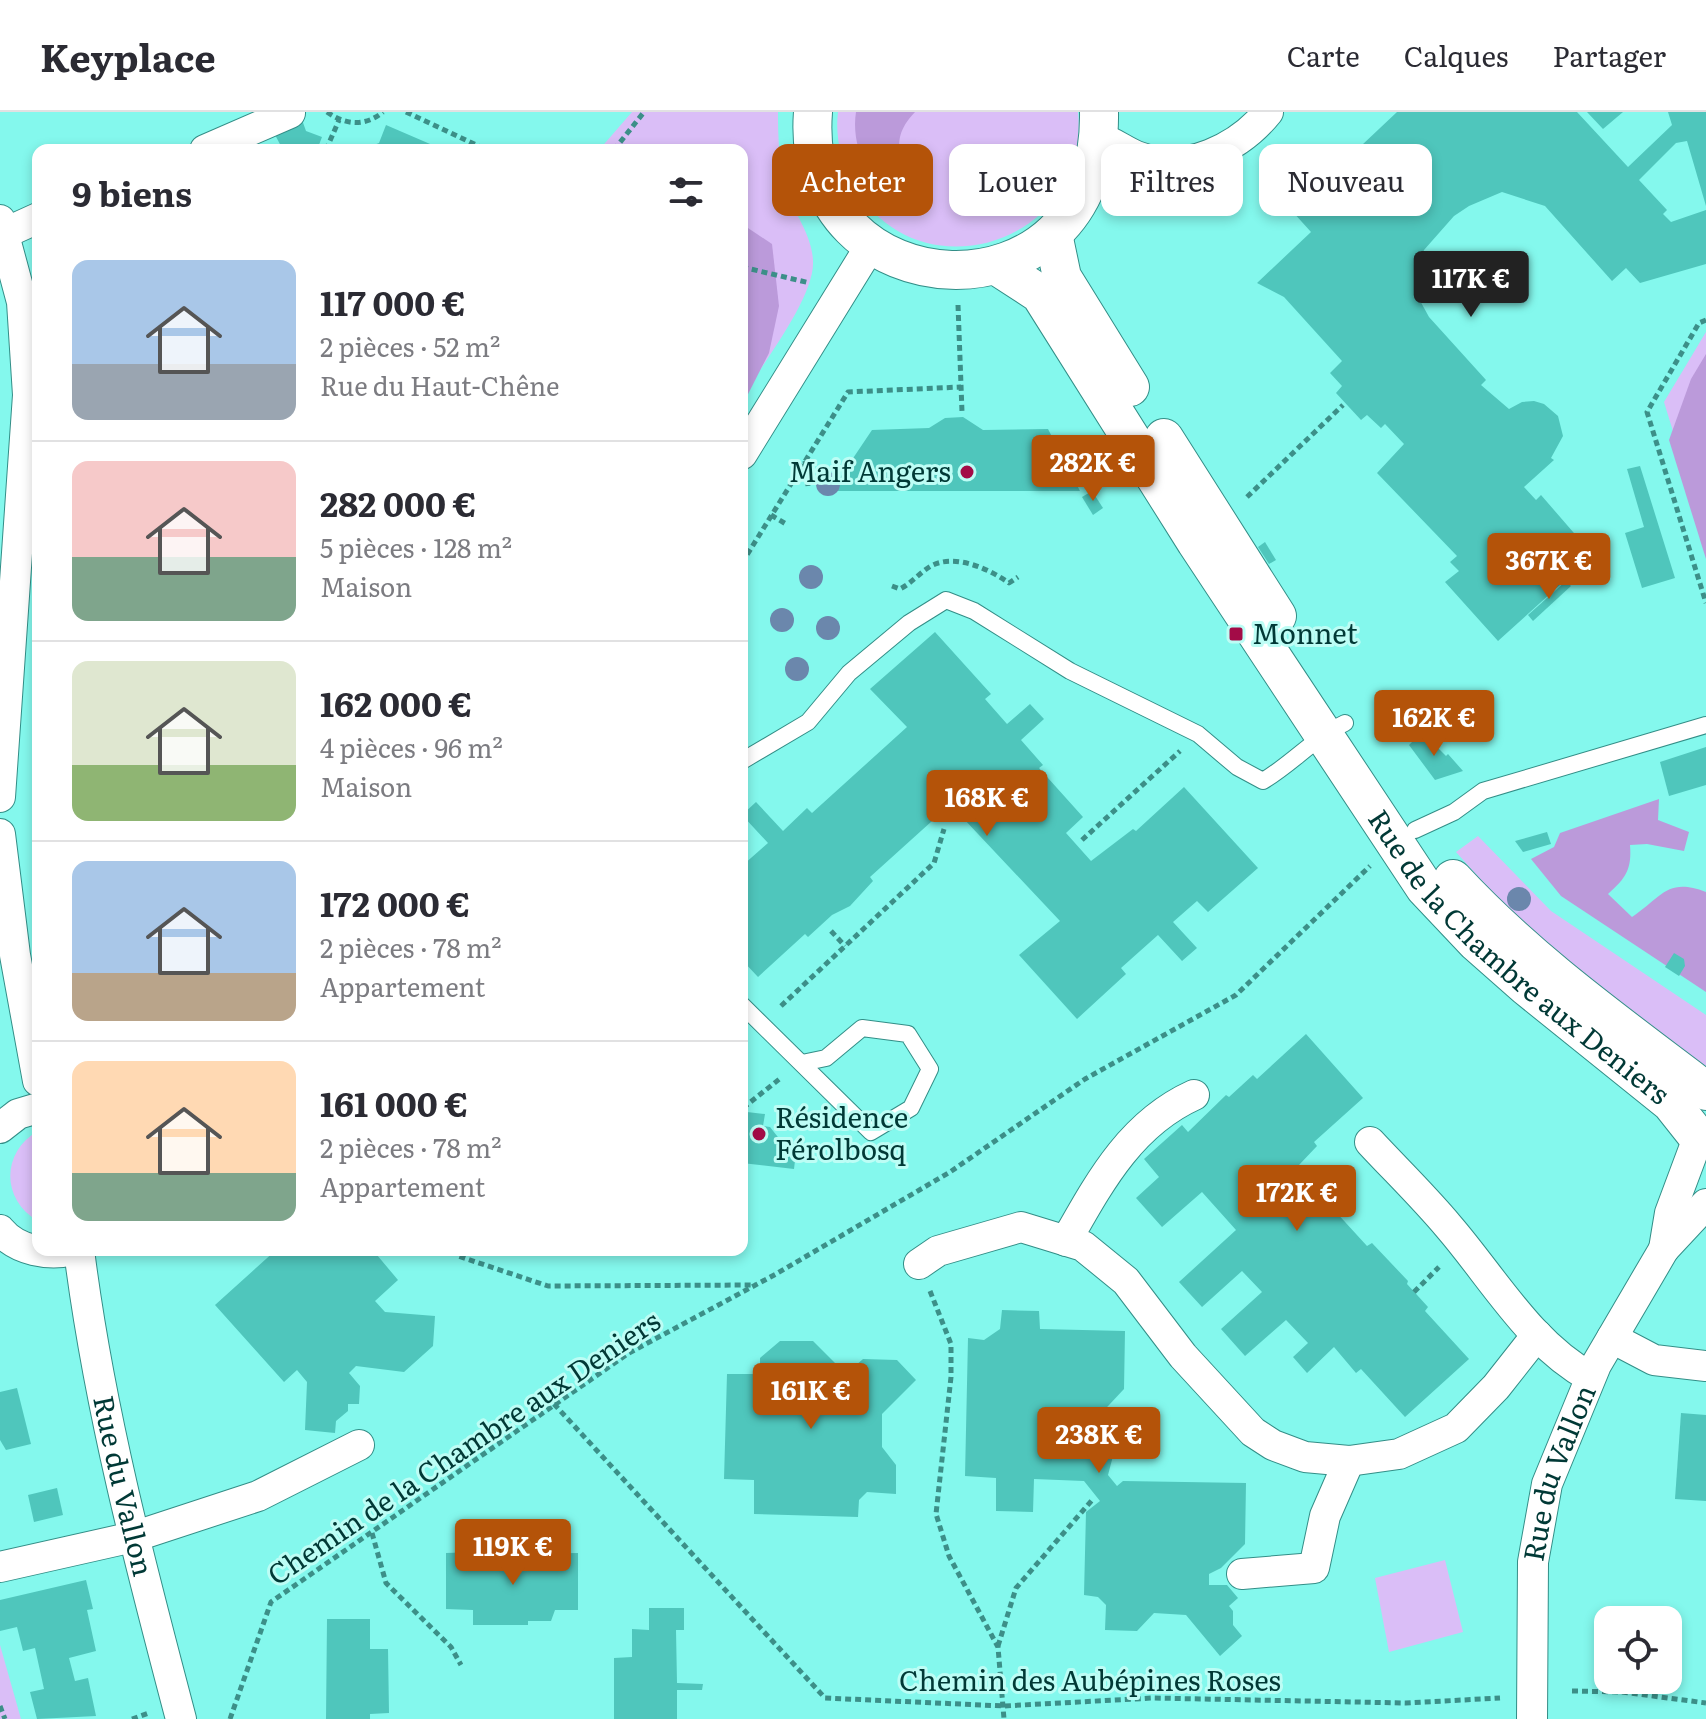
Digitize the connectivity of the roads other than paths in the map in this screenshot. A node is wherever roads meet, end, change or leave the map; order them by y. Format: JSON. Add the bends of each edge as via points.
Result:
{"nodes":[{"id":1,"x":813,"y":112,"type":"edge"},
{"id":2,"x":1268,"y":112,"type":"edge"},
{"id":3,"x":290,"y":113,"type":"edge"},
{"id":4,"x":1099,"y":125,"type":"edge"},
{"id":5,"x":219,"y":144,"type":"edge"},
{"id":6,"x":32,"y":219,"type":"edge"},
{"id":7,"x":2,"y":226,"type":"edge"},
{"id":8,"x":1053,"y":234,"type":"junction"},
{"id":9,"x":871,"y":245,"type":"junction"},
{"id":10,"x":997,"y":266,"type":"junction"},
{"id":11,"x":748,"y":444,"type":"edge"},
{"id":12,"x":26,"y":605,"type":"edge"},
{"id":13,"x":5,"y":652,"type":"edge"},
{"id":14,"x":1706,"y":725,"type":"edge"},
{"id":15,"x":1333,"y":729,"type":"junction"},
{"id":16,"x":748,"y":757,"type":"edge"},
{"id":17,"x":0,"y":797,"type":"edge"},
{"id":18,"x":1415,"y":830,"type":"junction"},
{"id":19,"x":0,"y":834,"type":"edge"},
{"id":20,"x":748,"y":1010,"type":"edge"},
{"id":21,"x":32,"y":1048,"type":"edge"},
{"id":22,"x":802,"y":1063,"type":"junction"},
{"id":23,"x":1706,"y":1091,"type":"edge"},
{"id":24,"x":1194,"y":1095,"type":"dead end"},
{"id":25,"x":32,"y":1110,"type":"edge"},
{"id":26,"x":0,"y":1128,"type":"edge"},
{"id":27,"x":1700,"y":1139,"type":"edge"},
{"id":28,"x":1370,"y":1142,"type":"dead end"},
{"id":29,"x":1706,"y":1204,"type":"edge"},
{"id":30,"x":0,"y":1230,"type":"edge"},
{"id":31,"x":1066,"y":1241,"type":"junction"},
{"id":32,"x":1664,"y":1249,"type":"junction"},
{"id":33,"x":32,"y":1250,"type":"edge"},
{"id":34,"x":77,"y":1256,"type":"edge"},
{"id":35,"x":919,"y":1264,"type":"road end"},
{"id":36,"x":1537,"y":1335,"type":"junction"},
{"id":37,"x":1612,"y":1338,"type":"junction"},
{"id":38,"x":1706,"y":1366,"type":"edge"},
{"id":39,"x":1590,"y":1377,"type":"junction"},
{"id":40,"x":359,"y":1445,"type":"dead end"},
{"id":41,"x":1349,"y":1461,"type":"junction"},
{"id":42,"x":133,"y":1537,"type":"junction"},
{"id":43,"x":0,"y":1567,"type":"edge"},
{"id":44,"x":1242,"y":1574,"type":"dead end"},
{"id":45,"x":1523,"y":1708,"type":"edge"},
{"id":46,"x":181,"y":1719,"type":"edge"}],
"edges":[{"from":1,"to":9,"type":"street","via":[[811,137],[820,178],[840,215]]},
{"from":2,"to":4,"type":"street","via":[[1251,133],[1194,162],[1140,157]]},
{"from":3,"to":5,"type":"street"},
{"from":4,"to":8,"type":"street","via":[[1085,190]]},
{"from":6,"to":7,"type":"street"},
{"from":7,"to":12,"type":"street","via":[[22,302],[28,395]]},
{"from":8,"to":10,"type":"street"},
{"from":8,"to":15,"type":"street","name":"Rue de la Chambre aux Deniers","via":[[1059,268],[1070,290]]},
{"from":9,"to":10,"type":"street","via":[[932,270],[965,272]]},
{"from":9,"to":11,"type":"street"},
{"from":10,"to":15,"type":"street","name":"Rue de la Chambre aux Deniers","via":[[1040,294]]},
{"from":12,"to":13,"type":"street"},
{"from":13,"to":17,"type":"street"},
{"from":14,"to":18,"type":"lane","via":[[1483,791]]},
{"from":15,"to":16,"type":"lane","via":[[1263,781],[1198,734],[1070,671],[974,611],[946,600],[849,673],[808,722]]},
{"from":15,"to":18,"type":"street","name":"Rue de la Chambre aux Deniers"},
{"from":15,"to":27,"type":"street","name":"Rue de la Chambre aux Deniers","via":[[1425,888],[1476,942],[1671,1103]]},
{"from":18,"to":23,"type":"street","name":"Rue de la Chambre aux Deniers","via":[[1486,914],[1584,1001]]},
{"from":19,"to":21,"type":"street"},
{"from":20,"to":22,"type":"lane"},
{"from":22,"to":22,"type":"lane","via":[[871,1132],[911,1108],[930,1069],[908,1034],[862,1028],[826,1058]]},
{"from":24,"to":31,"type":"street","via":[[1169,1106],[1125,1145]]},
{"from":25,"to":26,"type":"street"},
{"from":27,"to":32,"type":"street","name":"Rue du Vallon","via":[[1670,1213]]},
{"from":28,"to":36,"type":"street","via":[[1448,1225]]},
{"from":29,"to":32,"type":"street","name":"Rue du Vallon"},
{"from":30,"to":33,"type":"street"},
{"from":31,"to":35,"type":"street","via":[[1021,1227],[938,1251]]},
{"from":31,"to":41,"type":"street","via":[[1083,1246],[1126,1281],[1183,1356],[1253,1432],[1305,1457]]},
{"from":32,"to":37,"type":"street","name":"Rue du Vallon"},
{"from":34,"to":42,"type":"street","name":"Rue du Vallon"},
{"from":36,"to":39,"type":"street","via":[[1560,1359]]},
{"from":36,"to":41,"type":"street","via":[[1456,1428],[1399,1454]]},
{"from":37,"to":38,"type":"street","via":[[1654,1360]]},
{"from":37,"to":39,"type":"street","name":"Rue du Vallon"},
{"from":39,"to":45,"type":"street","name":"Rue du Vallon","via":[[1547,1484],[1533,1562]]},
{"from":40,"to":42,"type":"street","via":[[258,1496]]},
{"from":41,"to":44,"type":"street","via":[[1325,1516],[1314,1568]]},
{"from":42,"to":43,"type":"street"},
{"from":42,"to":46,"type":"street","name":"Rue du Vallon"}]}
